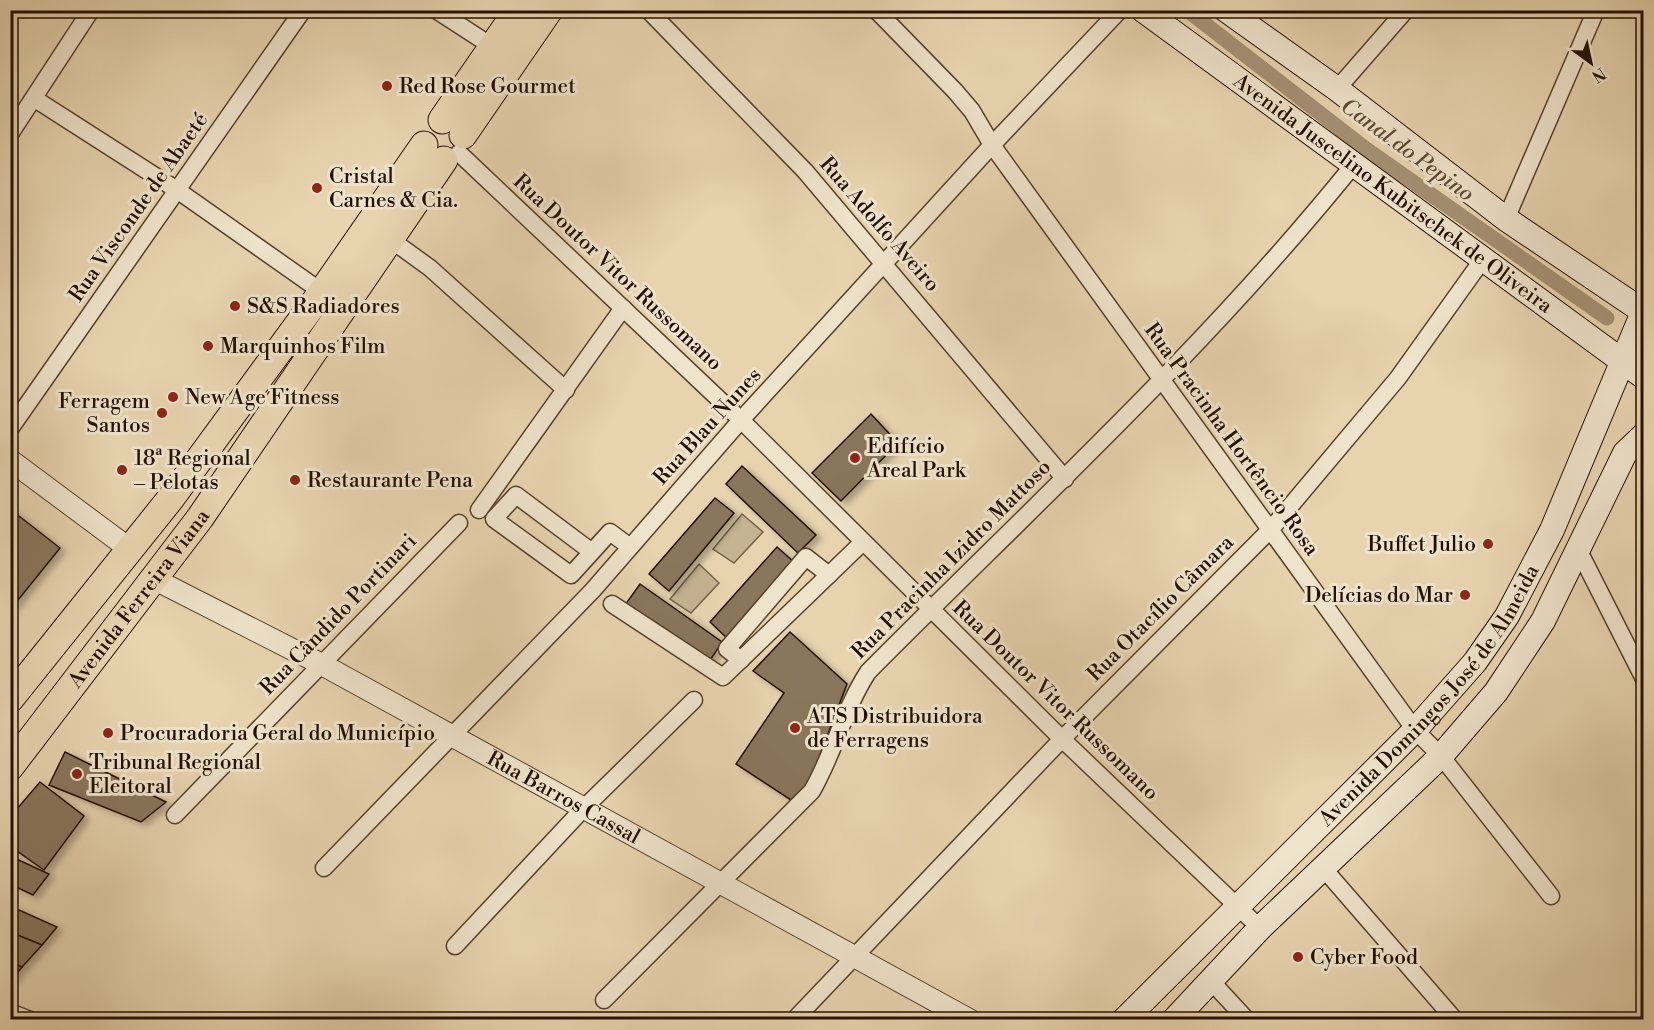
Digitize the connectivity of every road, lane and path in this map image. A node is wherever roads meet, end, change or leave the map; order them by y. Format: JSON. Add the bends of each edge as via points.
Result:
{"nodes":[{"id":1,"x":91,"y":10,"type":"edge"},
{"id":2,"x":303,"y":10,"type":"edge"},
{"id":3,"x":436,"y":10,"type":"edge"},
{"id":4,"x":518,"y":10,"type":"edge"},
{"id":5,"x":549,"y":10,"type":"edge"},
{"id":6,"x":648,"y":10,"type":"edge"},
{"id":7,"x":876,"y":10,"type":"edge"},
{"id":8,"x":1120,"y":10,"type":"edge"},
{"id":9,"x":1143,"y":10,"type":"edge"},
{"id":10,"x":1226,"y":10,"type":"edge"},
{"id":11,"x":1406,"y":10,"type":"edge"},
{"id":12,"x":1596,"y":10,"type":"edge"},
{"id":13,"x":493,"y":47,"type":"junction"},
{"id":14,"x":1337,"y":89,"type":"junction"},
{"id":15,"x":35,"y":99,"type":"junction"},
{"id":16,"x":10,"y":134,"type":"edge"},
{"id":17,"x":446,"y":143,"type":"junction"},
{"id":18,"x":993,"y":145,"type":"junction"},
{"id":19,"x":1355,"y":163,"type":"junction"},
{"id":20,"x":177,"y":190,"type":"junction"},
{"id":21,"x":1506,"y":219,"type":"junction"},
{"id":22,"x":390,"y":239,"type":"junction"},
{"id":23,"x":1483,"y":260,"type":"junction"},
{"id":24,"x":885,"y":263,"type":"junction"},
{"id":25,"x":322,"y":292,"type":"junction"},
{"id":26,"x":623,"y":308,"type":"junction"},
{"id":27,"x":1643,"y":311,"type":"edge"},
{"id":28,"x":1623,"y":363,"type":"junction"},
{"id":29,"x":1644,"y":377,"type":"edge"},
{"id":30,"x":1160,"y":379,"type":"junction"},
{"id":31,"x":566,"y":390,"type":"junction"},
{"id":32,"x":741,"y":420,"type":"junction"},
{"id":33,"x":10,"y":429,"type":"edge"},
{"id":34,"x":1644,"y":435,"type":"edge"},
{"id":35,"x":10,"y":460,"type":"edge"},
{"id":36,"x":1065,"y":479,"type":"junction"},
{"id":37,"x":479,"y":510,"type":"dead end"},
{"id":38,"x":459,"y":523,"type":"dead end"},
{"id":39,"x":1270,"y":530,"type":"junction"},
{"id":40,"x":864,"y":542,"type":"junction"},
{"id":41,"x":630,"y":547,"type":"junction"},
{"id":42,"x":1577,"y":547,"type":"junction"},
{"id":43,"x":131,"y":550,"type":"junction"},
{"id":44,"x":592,"y":552,"type":"junction"},
{"id":45,"x":829,"y":575,"type":"junction"},
{"id":46,"x":156,"y":580,"type":"junction"},
{"id":47,"x":612,"y":604,"type":"dead end"},
{"id":48,"x":930,"y":609,"type":"junction"},
{"id":49,"x":741,"y":660,"type":"junction"},
{"id":50,"x":321,"y":664,"type":"junction"},
{"id":51,"x":1644,"y":679,"type":"edge"},
{"id":52,"x":10,"y":699,"type":"edge"},
{"id":53,"x":694,"y":700,"type":"dead end"},
{"id":54,"x":1415,"y":730,"type":"junction"},
{"id":55,"x":452,"y":736,"type":"junction"},
{"id":56,"x":1062,"y":739,"type":"junction"},
{"id":57,"x":1441,"y":756,"type":"junction"},
{"id":58,"x":10,"y":766,"type":"edge"},
{"id":59,"x":583,"y":809,"type":"junction"},
{"id":60,"x":175,"y":815,"type":"dead end"},
{"id":61,"x":324,"y":868,"type":"dead end"},
{"id":62,"x":1324,"y":869,"type":"junction"},
{"id":63,"x":719,"y":884,"type":"junction"},
{"id":64,"x":1551,"y":896,"type":"dead end"},
{"id":65,"x":1236,"y":907,"type":"junction"},
{"id":66,"x":1260,"y":928,"type":"junction"},
{"id":67,"x":455,"y":946,"type":"dead end"},
{"id":68,"x":854,"y":957,"type":"junction"},
{"id":69,"x":1211,"y":981,"type":"junction"},
{"id":70,"x":604,"y":1000,"type":"dead end"},
{"id":71,"x":10,"y":1012,"type":"edge"},
{"id":72,"x":30,"y":1020,"type":"edge"},
{"id":73,"x":794,"y":1020,"type":"edge"},
{"id":74,"x":970,"y":1020,"type":"edge"},
{"id":75,"x":1124,"y":1020,"type":"edge"},
{"id":76,"x":1174,"y":1020,"type":"edge"},
{"id":77,"x":1247,"y":1020,"type":"edge"},
{"id":78,"x":1455,"y":1020,"type":"edge"}],
"edges":[{"from":1,"to":15,"type":"street"},
{"from":2,"to":20,"type":"street","name":"Rua Visconde de Abaeté"},
{"from":3,"to":13,"type":"street"},
{"from":4,"to":13,"type":"main road","name":"Avenida Ferreira Viana"},
{"from":5,"to":17,"type":"main road","name":"Avenida Ferreira Viana"},
{"from":6,"to":24,"type":"street","name":"Rua Adolfo Aveiro","via":[[805,171]]},
{"from":7,"to":18,"type":"street","name":"Rua Pracinha Hortêncio Rosa","via":[[955,91]]},
{"from":8,"to":18,"type":"street","name":"Rua Blau Nunes"},
{"from":9,"to":19,"type":"main road","name":"Avenida Juscelino Kubitschek de Oliveira"},
{"from":10,"to":14,"type":"main road"},
{"from":11,"to":14,"type":"street"},
{"from":12,"to":21,"type":"street"},
{"from":13,"to":17,"type":"main road","name":"Avenida Ferreira Viana"},
{"from":14,"to":21,"type":"main road"},
{"from":15,"to":16,"type":"street"},
{"from":15,"to":20,"type":"street"},
{"from":17,"to":22,"type":"main road","name":"Avenida Ferreira Viana"},
{"from":17,"to":25,"type":"main road","name":"Avenida Ferreira Viana"},
{"from":17,"to":26,"type":"street","name":"Rua Doutor Vitor Russomano"},
{"from":18,"to":24,"type":"street","name":"Rua Blau Nunes"},
{"from":18,"to":30,"type":"street","name":"Rua Pracinha Hortêncio Rosa"},
{"from":19,"to":23,"type":"main road","name":"Avenida Juscelino Kubitschek de Oliveira"},
{"from":19,"to":30,"type":"street","name":"Rua Pracinha Izidro Mattoso","via":[[1292,242]]},
{"from":20,"to":25,"type":"street"},
{"from":20,"to":33,"type":"street","name":"Rua Visconde de Abaeté"},
{"from":21,"to":27,"type":"main road"},
{"from":22,"to":31,"type":"street","via":[[430,268]]},
{"from":22,"to":46,"type":"main road","name":"Avenida Ferreira Viana"},
{"from":23,"to":28,"type":"main road","name":"Avenida Juscelino Kubitschek de Oliveira"},
{"from":23,"to":39,"type":"street","name":"Rua Otacílio Câmara","via":[[1398,378]]},
{"from":24,"to":32,"type":"street","name":"Rua Blau Nunes"},
{"from":24,"to":36,"type":"street","name":"Rua Adolfo Aveiro"},
{"from":25,"to":43,"type":"main road","name":"Avenida Ferreira Viana"},
{"from":26,"to":31,"type":"street"},
{"from":26,"to":32,"type":"street","name":"Rua Doutor Vitor Russomano"},
{"from":27,"to":28,"type":"main road","name":"Avenida Domingos José de Almeida"},
{"from":28,"to":29,"type":"main road","name":"Avenida Juscelino Kubitschek de Oliveira"},
{"from":28,"to":54,"type":"main road","name":"Avenida Domingos José de Almeida","via":[[1552,530],[1508,616],[1475,662]]},
{"from":30,"to":36,"type":"street","name":"Rua Pracinha Izidro Mattoso"},
{"from":30,"to":39,"type":"street","name":"Rua Pracinha Hortêncio Rosa"},
{"from":31,"to":37,"type":"street"},
{"from":32,"to":40,"type":"street","name":"Rua Doutor Vitor Russomano"},
{"from":32,"to":41,"type":"street","name":"Rua Blau Nunes"},
{"from":34,"to":42,"type":"main road","name":"Avenida Domingos José de Almeida","via":[[1625,453]]},
{"from":35,"to":43,"type":"street"},
{"from":36,"to":48,"type":"street","name":"Rua Pracinha Izidro Mattoso"},
{"from":38,"to":50,"type":"street","name":"Rua Cândido Portinari"},
{"from":39,"to":54,"type":"street","name":"Rua Pracinha Hortêncio Rosa"},
{"from":39,"to":56,"type":"street","name":"Rua Otacílio Câmara"},
{"from":40,"to":45,"type":"street"},
{"from":40,"to":48,"type":"street","name":"Rua Doutor Vitor Russomano"},
{"from":41,"to":44,"type":"street","via":[[610,532]]},
{"from":41,"to":55,"type":"street","name":"Rua Blau Nunes"},
{"from":42,"to":51,"type":"street"},
{"from":42,"to":57,"type":"main road","name":"Avenida Domingos José de Almeida","via":[[1543,621],[1522,655]]},
{"from":43,"to":52,"type":"main road","name":"Avenida Ferreira Viana"},
{"from":44,"to":44,"type":"street","via":[[571,575],[494,519],[516,495]]},
{"from":45,"to":49,"type":"street"},
{"from":45,"to":49,"type":"street","via":[[806,557],[727,649]]},
{"from":46,"to":50,"type":"street","name":"Rua Barros Cassal"},
{"from":46,"to":58,"type":"main road","name":"Avenida Ferreira Viana"},
{"from":47,"to":49,"type":"street","via":[[723,677]]},
{"from":48,"to":56,"type":"street","name":"Rua Doutor Vitor Russomano"},
{"from":48,"to":63,"type":"street","name":"Rua Pracinha Izidro Mattoso","via":[[858,687],[828,763],[812,791]]},
{"from":50,"to":55,"type":"street","name":"Rua Barros Cassal"},
{"from":50,"to":60,"type":"street","name":"Rua Cândido Portinari"},
{"from":53,"to":59,"type":"street"},
{"from":54,"to":57,"type":"street","name":"Rua Pracinha Hortêncio Rosa"},
{"from":54,"to":65,"type":"main road","name":"Avenida Domingos José de Almeida"},
{"from":55,"to":59,"type":"street","name":"Rua Barros Cassal"},
{"from":55,"to":61,"type":"street","name":"Rua Blau Nunes"},
{"from":56,"to":65,"type":"street","name":"Rua Doutor Vitor Russomano"},
{"from":56,"to":68,"type":"street","name":"Rua Otacílio Câmara"},
{"from":57,"to":62,"type":"main road","name":"Avenida Domingos José de Almeida"},
{"from":57,"to":64,"type":"street","name":"Rua Pracinha Hortêncio Rosa"},
{"from":59,"to":63,"type":"street","name":"Rua Barros Cassal"},
{"from":59,"to":67,"type":"street"},
{"from":62,"to":66,"type":"main road","name":"Avenida Domingos José de Almeida"},
{"from":62,"to":78,"type":"street"},
{"from":63,"to":68,"type":"street","name":"Rua Barros Cassal"},
{"from":63,"to":70,"type":"street","name":"Rua Pracinha Izidro Mattoso"},
{"from":65,"to":66,"type":"street","name":"Rua Doutor Vitor Russomano"},
{"from":65,"to":75,"type":"main road","name":"Avenida Domingos José de Almeida"},
{"from":66,"to":69,"type":"main road","name":"Avenida Domingos José de Almeida"},
{"from":68,"to":73,"type":"street","name":"Rua Otacílio Câmara"},
{"from":68,"to":74,"type":"street","name":"Rua Barros Cassal"},
{"from":69,"to":76,"type":"main road","name":"Avenida Domingos José de Almeida"},
{"from":69,"to":77,"type":"street"},
{"from":71,"to":72,"type":"street"}]}
